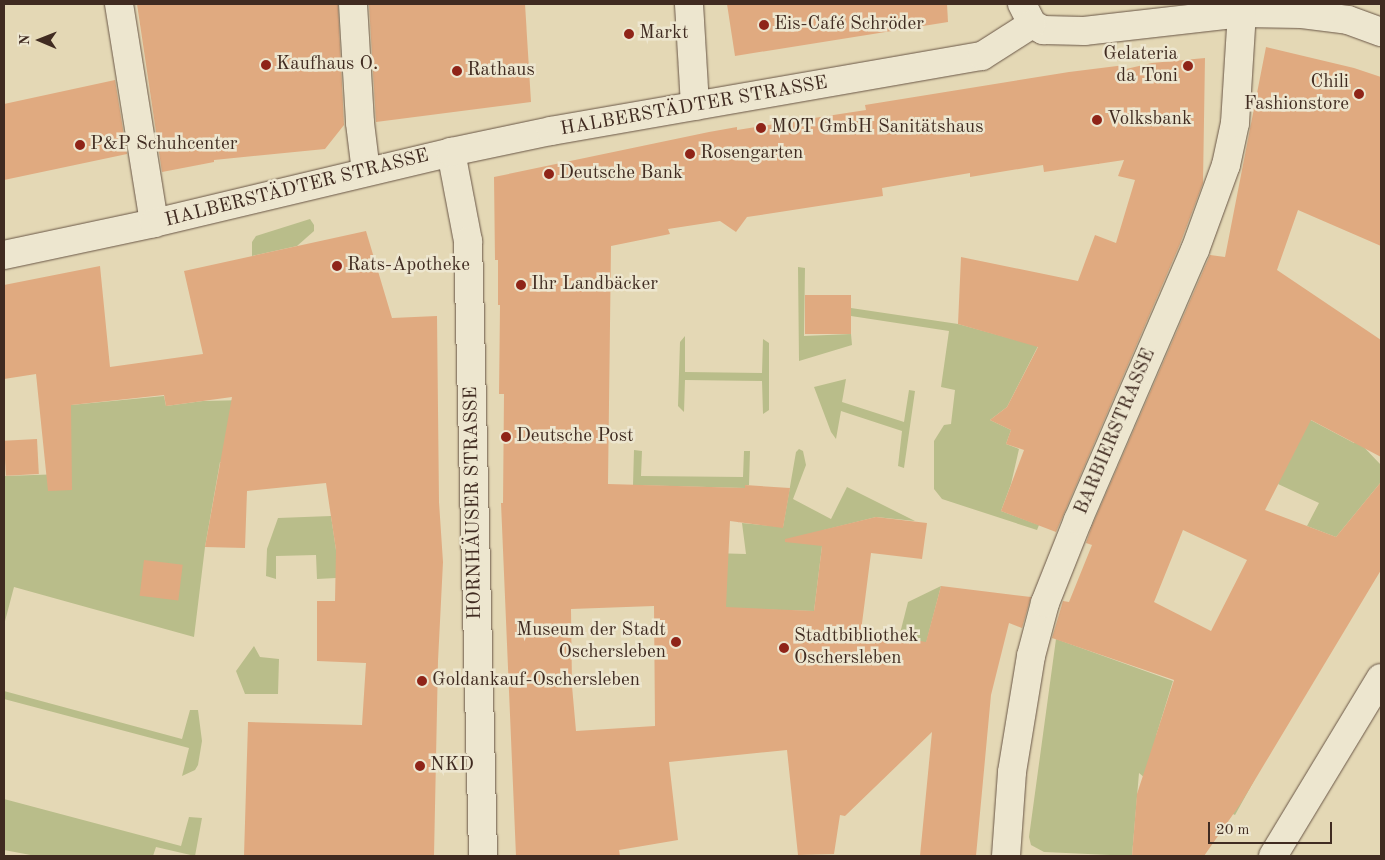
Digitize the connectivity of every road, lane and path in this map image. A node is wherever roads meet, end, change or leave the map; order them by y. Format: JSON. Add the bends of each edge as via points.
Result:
{"nodes":[{"id":1,"x":119,"y":4,"type":"edge"},
{"id":2,"x":353,"y":4,"type":"edge"},
{"id":3,"x":689,"y":4,"type":"edge"},
{"id":4,"x":1348,"y":12,"type":"edge"},
{"id":5,"x":1242,"y":13,"type":"junction"},
{"id":6,"x":1027,"y":14,"type":"edge"},
{"id":7,"x":1381,"y":32,"type":"edge"},
{"id":8,"x":695,"y":106,"type":"junction"},
{"id":9,"x":451,"y":152,"type":"junction"},
{"id":10,"x":366,"y":172,"type":"junction"},
{"id":11,"x":154,"y":224,"type":"junction"},
{"id":12,"x":4,"y":255,"type":"edge"},
{"id":13,"x":1381,"y":678,"type":"edge"},
{"id":14,"x":483,"y":856,"type":"edge"},
{"id":15,"x":1006,"y":856,"type":"edge"},
{"id":16,"x":1273,"y":856,"type":"edge"}],
"edges":[{"from":1,"to":11,"type":"street"},
{"from":2,"to":10,"type":"street"},
{"from":3,"to":8,"type":"street"},
{"from":4,"to":5,"type":"street","name":"HALBERSTÄDTER STRASSE"},
{"from":4,"to":7,"type":"street","name":"HALBERSTÄDTER STRASSE"},
{"from":5,"to":6,"type":"street","name":"HALBERSTÄDTER STRASSE","via":[[1084,30],[1043,30]]},
{"from":5,"to":15,"type":"street","name":"BARBIERSTRASSE","via":[[1235,123],[1226,165],[1195,250],[1045,603],[1031,656],[1012,772]]},
{"from":6,"to":8,"type":"street","name":"HALBERSTÄDTER STRASSE","via":[[982,56]]},
{"from":8,"to":9,"type":"street","name":"HALBERSTÄDTER STRASSE"},
{"from":9,"to":10,"type":"street","name":"HALBERSTÄDTER STRASSE"},
{"from":9,"to":14,"type":"street","name":"HORNHÄUSER STRASSE","via":[[468,241]]},
{"from":10,"to":11,"type":"street","name":"HALBERSTÄDTER STRASSE"},
{"from":11,"to":12,"type":"street","name":"HALBERSTÄDTER STRASSE"},
{"from":13,"to":16,"type":"street"}]}
